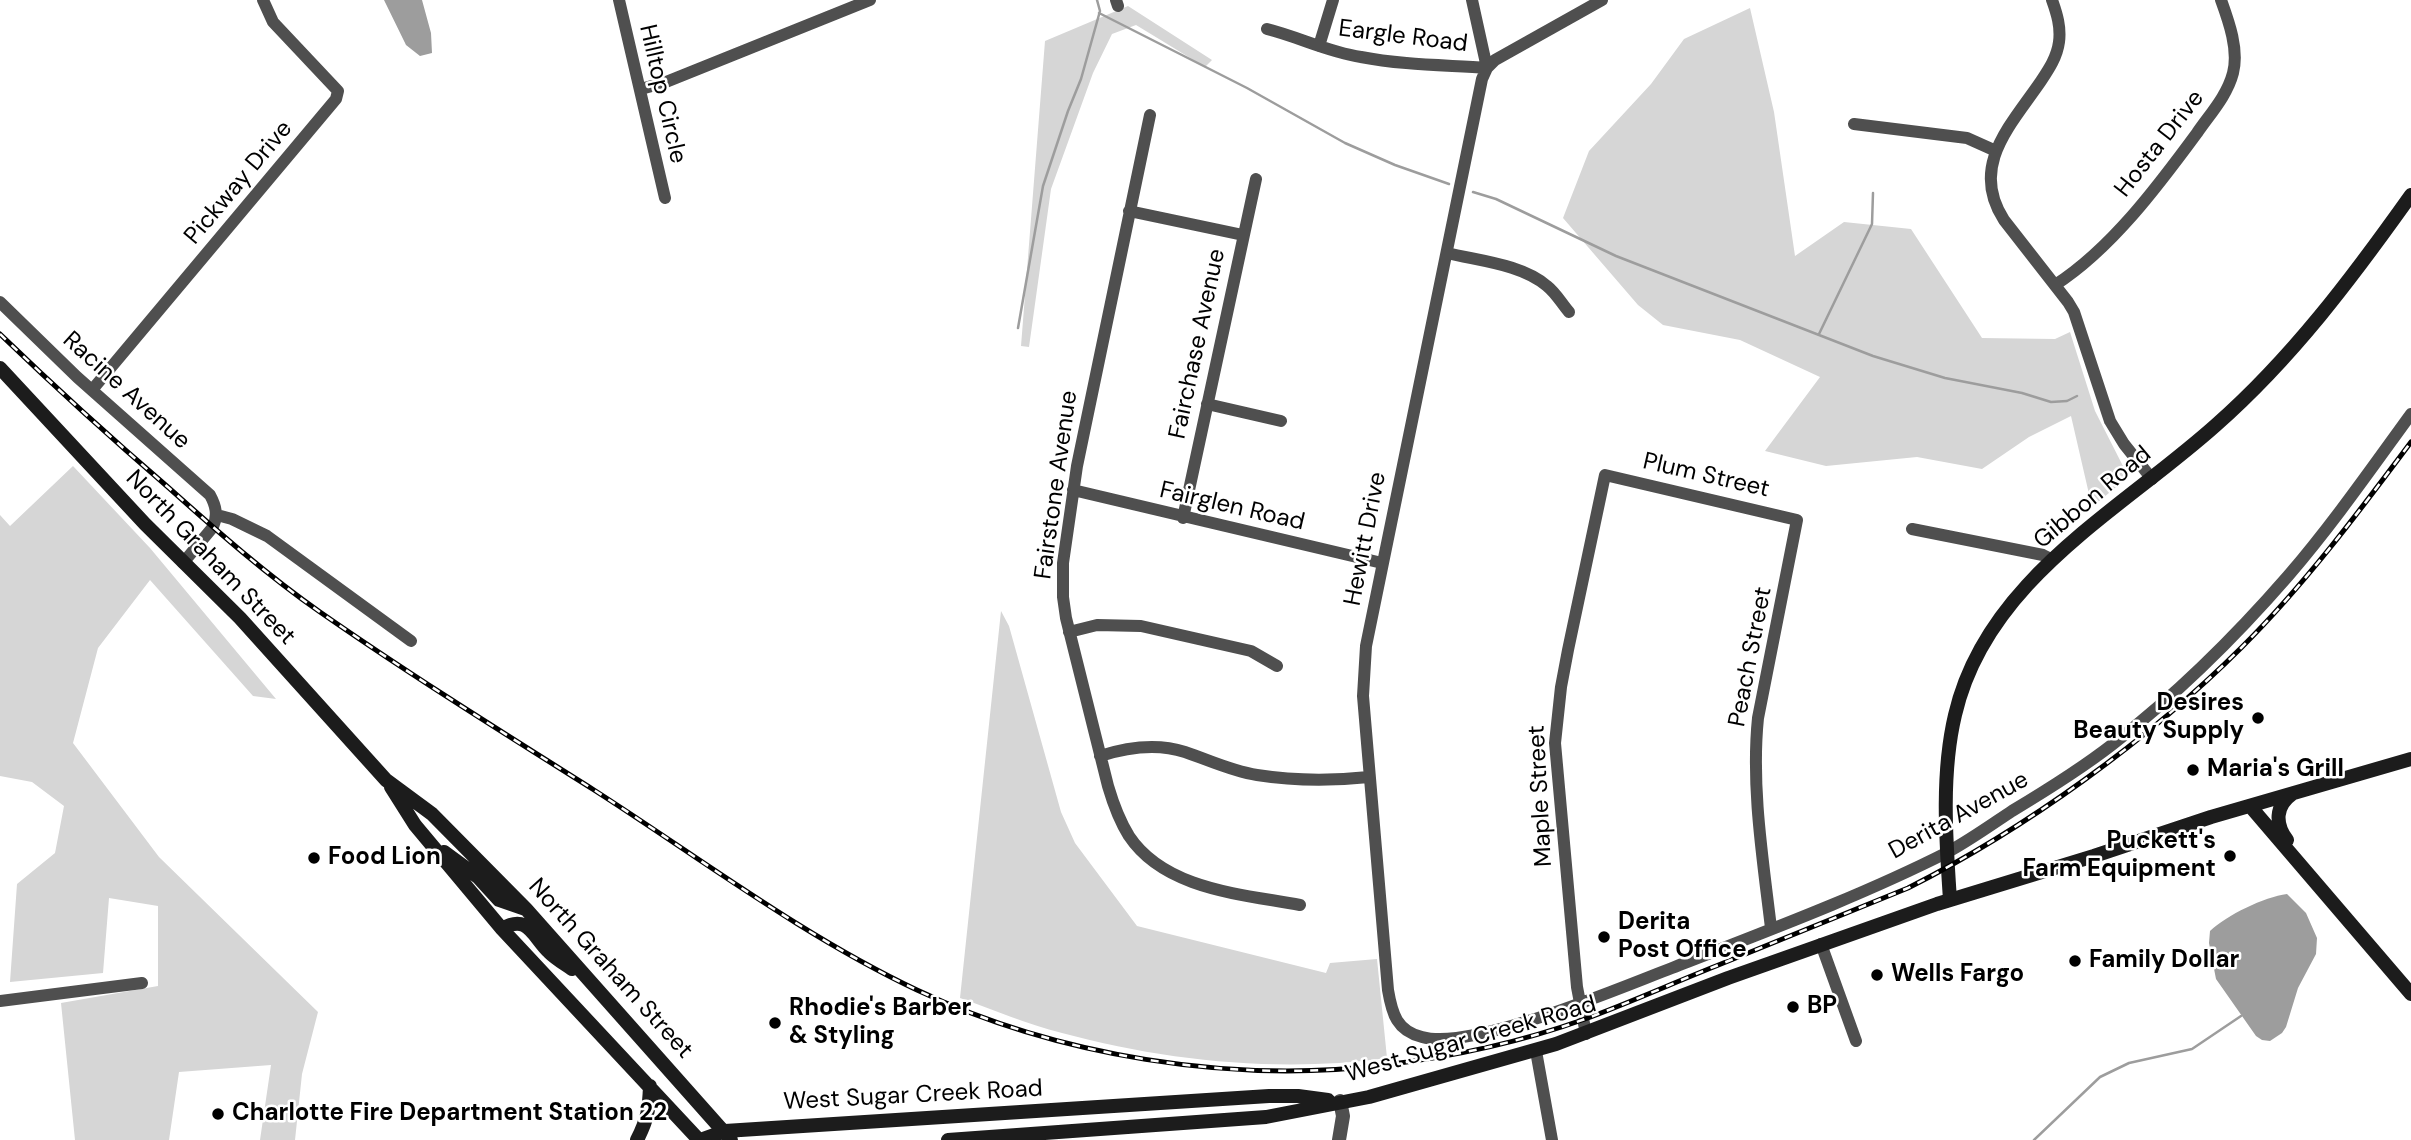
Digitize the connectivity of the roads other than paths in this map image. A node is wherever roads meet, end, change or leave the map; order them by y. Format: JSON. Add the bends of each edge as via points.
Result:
{"nodes":[{"id":1,"x":263,"y":0,"type":"edge"},
{"id":2,"x":619,"y":0,"type":"edge"},
{"id":3,"x":870,"y":0,"type":"edge"},
{"id":4,"x":1333,"y":0,"type":"edge"},
{"id":5,"x":1472,"y":0,"type":"edge"},
{"id":6,"x":1602,"y":0,"type":"edge"},
{"id":7,"x":2052,"y":0,"type":"edge"},
{"id":8,"x":2221,"y":0,"type":"edge"},
{"id":9,"x":1267,"y":29,"type":"dead end"},
{"id":10,"x":1319,"y":46,"type":"junction"},
{"id":11,"x":1487,"y":68,"type":"junction"},
{"id":12,"x":641,"y":89,"type":"junction"},
{"id":13,"x":1150,"y":115,"type":"dead end"},
{"id":14,"x":1854,"y":124,"type":"dead end"},
{"id":15,"x":1996,"y":151,"type":"junction"},
{"id":16,"x":1256,"y":180,"type":"dead end"},
{"id":17,"x":2411,"y":195,"type":"edge"},
{"id":18,"x":665,"y":198,"type":"dead end"},
{"id":19,"x":1129,"y":211,"type":"junction"},
{"id":20,"x":1242,"y":235,"type":"junction"},
{"id":21,"x":1447,"y":253,"type":"junction"},
{"id":22,"x":2055,"y":285,"type":"junction"},
{"id":23,"x":0,"y":302,"type":"edge"},
{"id":24,"x":1569,"y":312,"type":"dead end"},
{"id":25,"x":0,"y":368,"type":"edge"},
{"id":26,"x":92,"y":390,"type":"junction"},
{"id":27,"x":1207,"y":404,"type":"junction"},
{"id":28,"x":2411,"y":414,"type":"edge"},
{"id":29,"x":1281,"y":421,"type":"dead end"},
{"id":30,"x":1605,"y":475,"type":"joint"},
{"id":31,"x":2152,"y":479,"type":"junction"},
{"id":32,"x":1073,"y":490,"type":"junction"},
{"id":33,"x":217,"y":515,"type":"junction"},
{"id":34,"x":1183,"y":518,"type":"junction"},
{"id":35,"x":1797,"y":520,"type":"joint"},
{"id":36,"x":1912,"y":529,"type":"dead end"},
{"id":37,"x":2053,"y":561,"type":"junction"},
{"id":38,"x":183,"y":563,"type":"junction"},
{"id":39,"x":1382,"y":564,"type":"junction"},
{"id":40,"x":1069,"y":632,"type":"junction"},
{"id":41,"x":411,"y":641,"type":"dead end"},
{"id":42,"x":1277,"y":666,"type":"dead end"},
{"id":43,"x":1100,"y":756,"type":"junction"},
{"id":44,"x":2411,"y":759,"type":"edge"},
{"id":45,"x":1369,"y":778,"type":"junction"},
{"id":46,"x":386,"y":780,"type":"junction"},
{"id":47,"x":2293,"y":793,"type":"junction"},
{"id":48,"x":2250,"y":806,"type":"junction"},
{"id":49,"x":426,"y":838,"type":"junction"},
{"id":50,"x":1948,"y":852,"type":"junction"},
{"id":51,"x":1950,"y":900,"type":"junction"},
{"id":52,"x":1300,"y":905,"type":"dead end"},
{"id":53,"x":526,"y":909,"type":"junction"},
{"id":54,"x":2349,"y":921,"type":"junction"},
{"id":55,"x":1771,"y":928,"type":"junction"},
{"id":56,"x":502,"y":929,"type":"junction"},
{"id":57,"x":1821,"y":944,"type":"junction"},
{"id":58,"x":142,"y":983,"type":"dead end"},
{"id":59,"x":593,"y":985,"type":"junction"},
{"id":60,"x":2411,"y":994,"type":"edge"},
{"id":61,"x":0,"y":1001,"type":"edge"},
{"id":62,"x":1579,"y":1003,"type":"junction"},
{"id":63,"x":1397,"y":1024,"type":"joint"},
{"id":64,"x":1586,"y":1034,"type":"junction"},
{"id":65,"x":1856,"y":1041,"type":"dead end"},
{"id":66,"x":1536,"y":1051,"type":"junction"},
{"id":67,"x":650,"y":1086,"type":"junction"},
{"id":68,"x":1340,"y":1101,"type":"junction"},
{"id":69,"x":1130,"y":1105,"type":"junction"},
{"id":70,"x":1067,"y":1131,"type":"junction"},
{"id":71,"x":729,"y":1136,"type":"edge"},
{"id":72,"x":637,"y":1140,"type":"edge"},
{"id":73,"x":699,"y":1140,"type":"edge"},
{"id":74,"x":948,"y":1140,"type":"edge"},
{"id":75,"x":1339,"y":1140,"type":"edge"},
{"id":76,"x":1552,"y":1140,"type":"edge"}],
"edges":[{"from":1,"to":26,"type":"street","name":"Pickway Drive","via":[[273,22],[338,91],[336,99]]},
{"from":2,"to":12,"type":"street","name":"Hilltop Circle"},
{"from":3,"to":12,"type":"street"},
{"from":4,"to":10,"type":"street"},
{"from":5,"to":11,"type":"street"},
{"from":6,"to":11,"type":"street","name":"Eargle Road"},
{"from":7,"to":15,"type":"street","via":[[2060,31],[2055,57]]},
{"from":8,"to":22,"type":"street","name":"Hosta Drive","via":[[2235,58],[2222,97],[2132,215]]},
{"from":9,"to":10,"type":"street","name":"Eargle Road"},
{"from":10,"to":11,"type":"street","name":"Eargle Road","via":[[1362,58]]},
{"from":11,"to":21,"type":"street","name":"Hewitt Drive"},
{"from":12,"to":18,"type":"street","name":"Hilltop Circle"},
{"from":13,"to":19,"type":"street","name":"Fairstone Avenue"},
{"from":14,"to":15,"type":"street","via":[[1968,138]]},
{"from":15,"to":22,"type":"street","via":[[1990,173],[1995,205]]},
{"from":16,"to":20,"type":"street","name":"Fairchase Avenue"},
{"from":17,"to":31,"type":"main road","name":"Gibbon Road","via":[[2290,354]]},
{"from":19,"to":20,"type":"street"},
{"from":19,"to":32,"type":"street","name":"Fairstone Avenue"},
{"from":20,"to":27,"type":"street","name":"Fairchase Avenue"},
{"from":21,"to":24,"type":"street","via":[[1531,275]]},
{"from":21,"to":39,"type":"street","name":"Hewitt Drive"},
{"from":22,"to":31,"type":"street","via":[[2074,312],[2110,421]]},
{"from":23,"to":26,"type":"street","name":"Racine Avenue"},
{"from":25,"to":38,"type":"main road","name":"North Graham Street"},
{"from":26,"to":33,"type":"street","name":"Racine Avenue","via":[[210,495]]},
{"from":27,"to":29,"type":"street"},
{"from":27,"to":34,"type":"street","name":"Fairchase Avenue"},
{"from":28,"to":50,"type":"street","name":"Derita Avenue","via":[[2287,577],[2184,682],[2110,746]]},
{"from":30,"to":35,"type":"street","name":"Plum Street"},
{"from":30,"to":62,"type":"street","name":"Maple Street","via":[[1561,687],[1555,743]]},
{"from":31,"to":37,"type":"main road","name":"Gibbon Road"},
{"from":32,"to":34,"type":"street","name":"Fairglen Road"},
{"from":32,"to":40,"type":"street","name":"Fairstone Avenue","via":[[1062,581]]},
{"from":33,"to":38,"type":"street","via":[[214,527]]},
{"from":33,"to":41,"type":"street","via":[[267,536]]},
{"from":34,"to":39,"type":"street","name":"Fairglen Road"},
{"from":35,"to":55,"type":"street","name":"Peach Street","via":[[1756,738]]},
{"from":36,"to":37,"type":"street","via":[[2043,555]]},
{"from":37,"to":50,"type":"main road","name":"Gibbon Road","via":[[2012,600],[1994,625],[1962,689],[1950,746]]},
{"from":38,"to":46,"type":"main road","name":"North Graham Street","via":[[240,618]]},
{"from":39,"to":45,"type":"street","name":"Hewitt Drive","via":[[1363,674]]},
{"from":40,"to":42,"type":"street","via":[[1097,625],[1141,626],[1251,651]]},
{"from":40,"to":43,"type":"street","name":"Fairstone Avenue"},
{"from":43,"to":45,"type":"street","via":[[1157,747],[1256,775],[1312,781]]},
{"from":43,"to":52,"type":"street","name":"Fairstone Avenue","via":[[1122,824],[1140,849],[1162,867],[1196,883]]},
{"from":44,"to":47,"type":"main road","name":"West Sugar Creek Road"},
{"from":45,"to":63,"type":"street","name":"Hewitt Drive","via":[[1388,990]]},
{"from":46,"to":49,"type":"main road","name":"North Graham Street"},
{"from":46,"to":53,"type":"main road","name":"North Graham Street","via":[[432,814]]},
{"from":47,"to":48,"type":"main road","name":"West Sugar Creek Road"},
{"from":47,"to":54,"type":"main road","via":[[2279,809],[2279,826],[2348,909]]},
{"from":48,"to":51,"type":"main road","name":"West Sugar Creek Road"},
{"from":48,"to":54,"type":"main road"},
{"from":49,"to":53,"type":"main road","via":[[478,877],[499,900]]},
{"from":49,"to":56,"type":"main road","name":"North Graham Street"},
{"from":50,"to":51,"type":"main road","name":"Gibbon Road"},
{"from":50,"to":55,"type":"street","name":"Derita Avenue"},
{"from":51,"to":57,"type":"main road","name":"West Sugar Creek Road"},
{"from":53,"to":59,"type":"main road","name":"North Graham Street"},
{"from":54,"to":60,"type":"main road"},
{"from":55,"to":62,"type":"street","name":"Derita Avenue"},
{"from":56,"to":59,"type":"main road","via":[[515,923],[528,927],[549,952]]},
{"from":56,"to":67,"type":"main road","name":"North Graham Street"},
{"from":57,"to":64,"type":"main road","name":"West Sugar Creek Road"},
{"from":57,"to":65,"type":"street"},
{"from":58,"to":61,"type":"street"},
{"from":59,"to":71,"type":"main road","name":"North Graham Street"},
{"from":62,"to":63,"type":"street","name":"Derita Avenue","via":[[1445,1039],[1421,1037]]},
{"from":62,"to":64,"type":"street","name":"Maple Street"},
{"from":64,"to":66,"type":"main road","name":"West Sugar Creek Road"},
{"from":66,"to":68,"type":"main road","name":"West Sugar Creek Road"},
{"from":66,"to":76,"type":"street"},
{"from":67,"to":72,"type":"main road","via":[[650,1112]]},
{"from":67,"to":73,"type":"main road","name":"North Graham Street"},
{"from":68,"to":69,"type":"main road","name":"West Sugar Creek Road","via":[[1269,1096]]},
{"from":68,"to":70,"type":"main road","name":"West Sugar Creek Road","via":[[1266,1116]]},
{"from":68,"to":75,"type":"street"},
{"from":69,"to":70,"type":"main road","via":[[1124,1119],[1117,1122]]},
{"from":69,"to":71,"type":"main road","name":"West Sugar Creek Road"},
{"from":70,"to":74,"type":"main road","name":"West Sugar Creek Road"},
{"from":71,"to":73,"type":"main road","name":"West Sugar Creek Road"}]}
